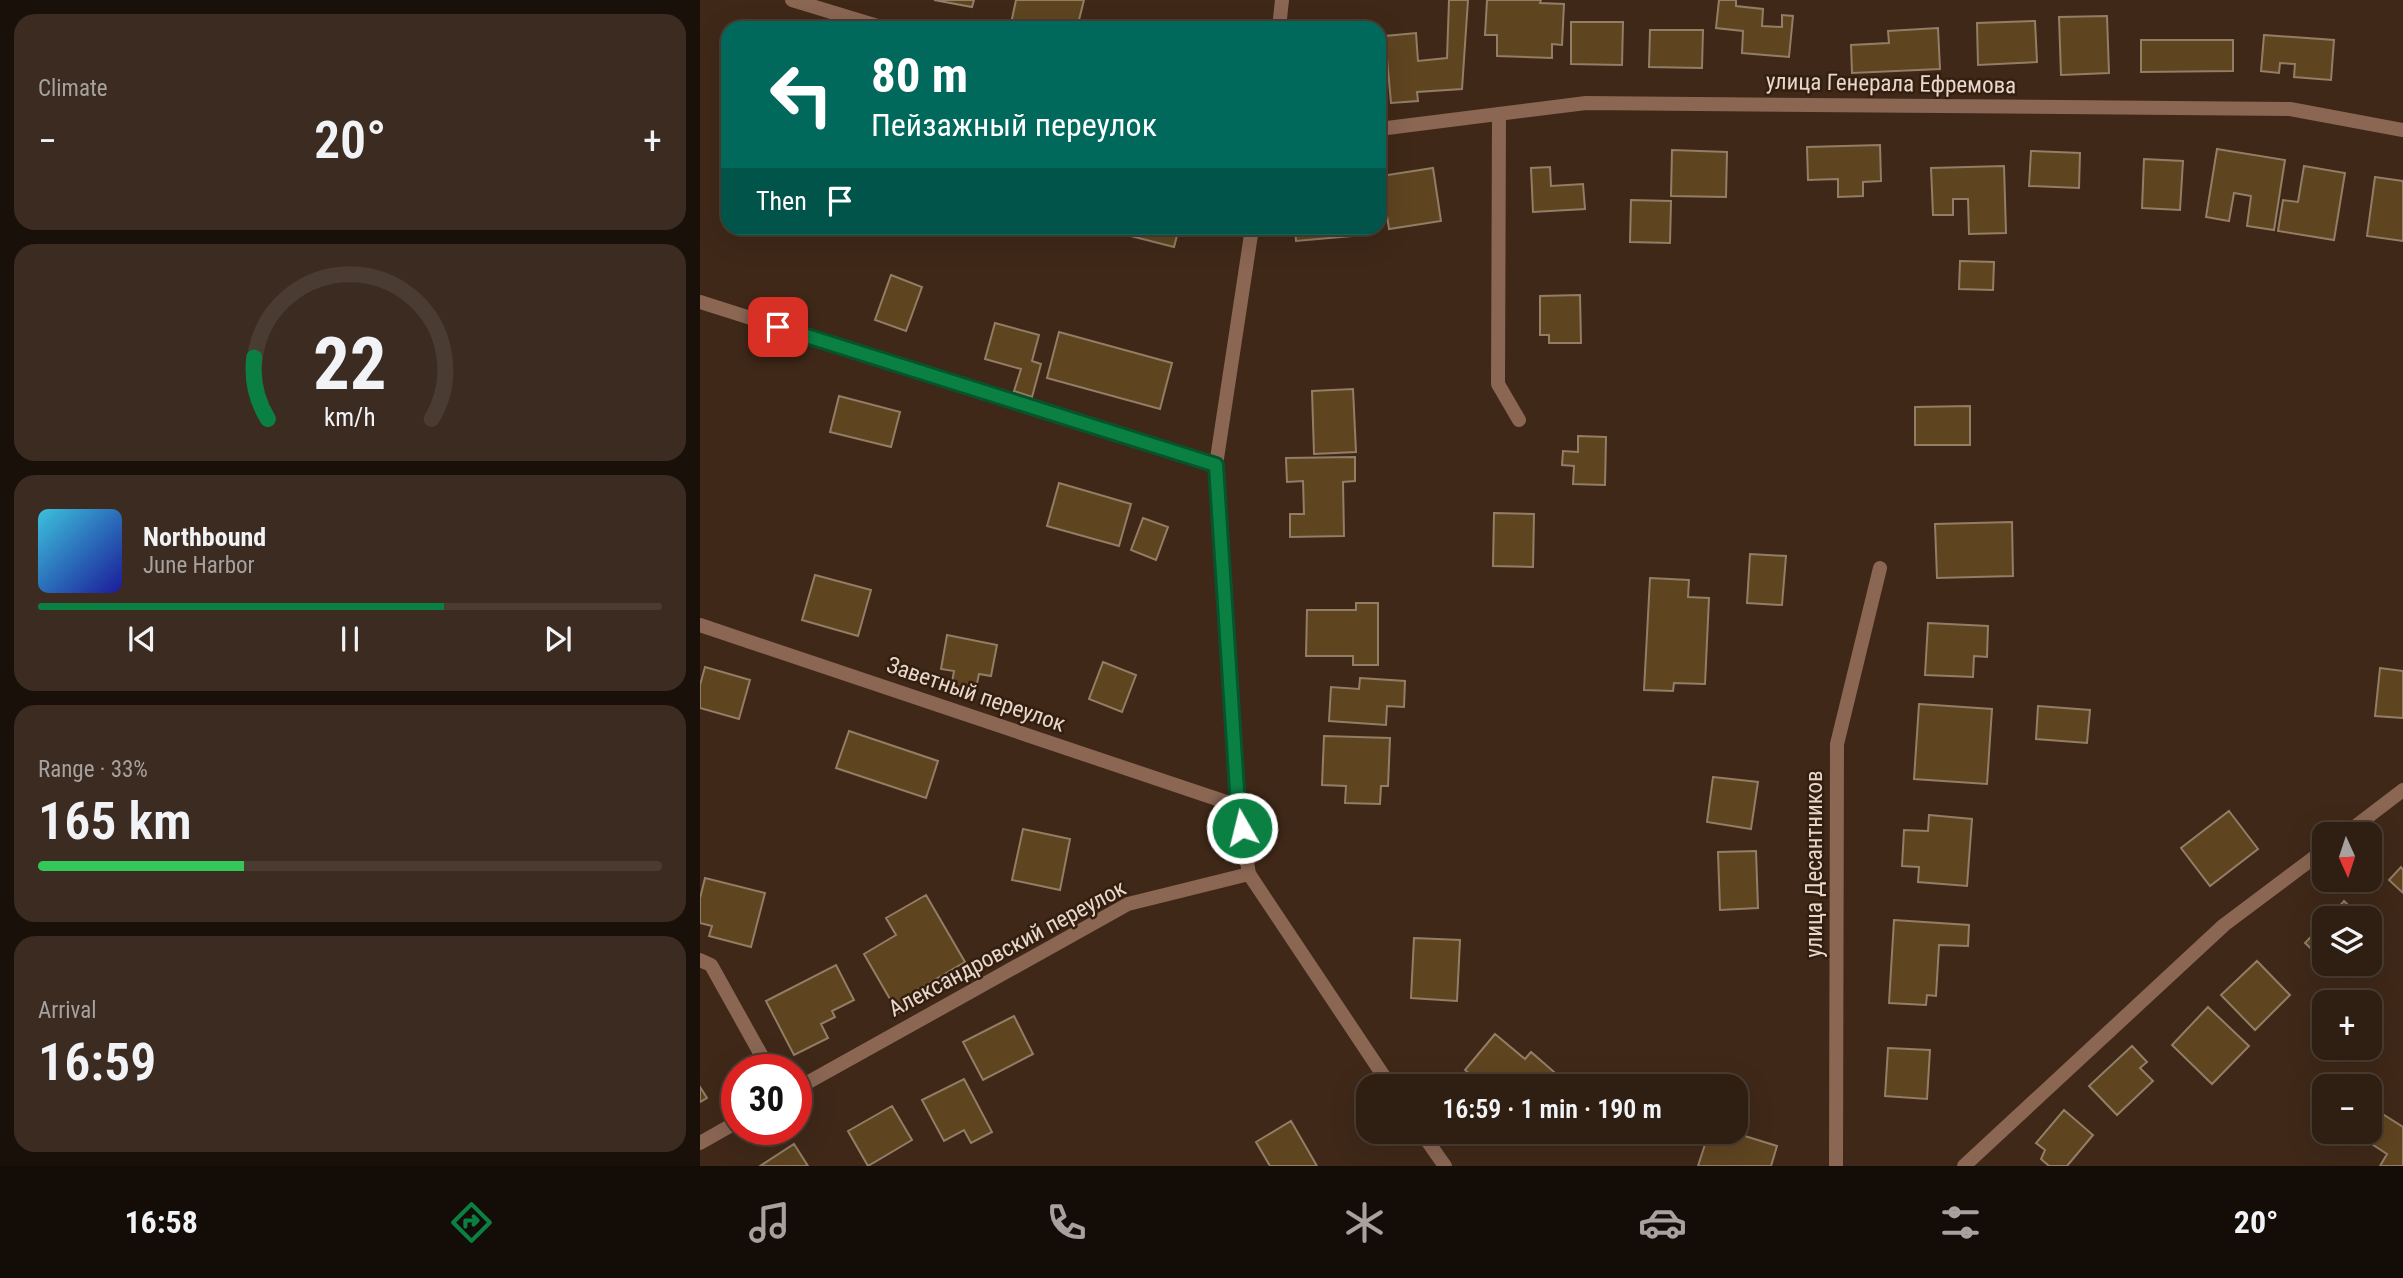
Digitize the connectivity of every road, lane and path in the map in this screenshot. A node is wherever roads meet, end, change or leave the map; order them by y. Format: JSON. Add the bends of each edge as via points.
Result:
{"nodes":[{"id":1,"x":792,"y":0,"type":"edge"},
{"id":2,"x":1282,"y":0,"type":"edge"},
{"id":3,"x":861,"y":21,"type":"edge"},
{"id":4,"x":1280,"y":21,"type":"edge"},
{"id":5,"x":1499,"y":114,"type":"junction"},
{"id":6,"x":1386,"y":128,"type":"edge"},
{"id":7,"x":2403,"y":130,"type":"edge"},
{"id":8,"x":1251,"y":235,"type":"edge"},
{"id":9,"x":700,"y":302,"type":"edge"},
{"id":10,"x":1520,"y":420,"type":"dead end"},
{"id":11,"x":1216,"y":465,"type":"junction"},
{"id":12,"x":1880,"y":568,"type":"dead end"},
{"id":13,"x":700,"y":625,"type":"edge"},
{"id":14,"x":2403,"y":790,"type":"edge"},
{"id":15,"x":1238,"y":806,"type":"junction"},
{"id":16,"x":2361,"y":822,"type":"edge"},
{"id":17,"x":2312,"y":859,"type":"edge"},
{"id":18,"x":1250,"y":874,"type":"junction"},
{"id":19,"x":700,"y":960,"type":"edge"},
{"id":20,"x":761,"y":1054,"type":"edge"},
{"id":21,"x":1382,"y":1074,"type":"edge"},
{"id":22,"x":812,"y":1080,"type":"edge"},
{"id":23,"x":721,"y":1131,"type":"edge"},
{"id":24,"x":700,"y":1143,"type":"edge"},
{"id":25,"x":1428,"y":1144,"type":"edge"},
{"id":26,"x":1440,"y":1165,"type":"edge"},
{"id":27,"x":1836,"y":1166,"type":"edge"},
{"id":28,"x":1964,"y":1166,"type":"edge"}],
"edges":[{"from":1,"to":3,"type":"street"},
{"from":2,"to":4,"type":"street"},
{"from":5,"to":6,"type":"street","name":"улица Генерала Ефремова"},
{"from":5,"to":7,"type":"street","name":"улица Генерала Ефремова","via":[[1586,103],[2290,109]]},
{"from":5,"to":10,"type":"street","via":[[1498,384]]},
{"from":8,"to":11,"type":"street"},
{"from":9,"to":11,"type":"street"},
{"from":11,"to":15,"type":"street"},
{"from":12,"to":27,"type":"street","name":"улица Десантников","via":[[1837,744]]},
{"from":13,"to":15,"type":"street","name":"Заветный переулок"},
{"from":14,"to":16,"type":"street"},
{"from":15,"to":18,"type":"street"},
{"from":17,"to":28,"type":"street","via":[[2224,925]]},
{"from":18,"to":21,"type":"street"},
{"from":18,"to":22,"type":"street","name":"Александровский переулок","via":[[1128,904]]},
{"from":19,"to":20,"type":"street","via":[[711,965]]},
{"from":23,"to":24,"type":"street"},
{"from":25,"to":26,"type":"street"}]}
